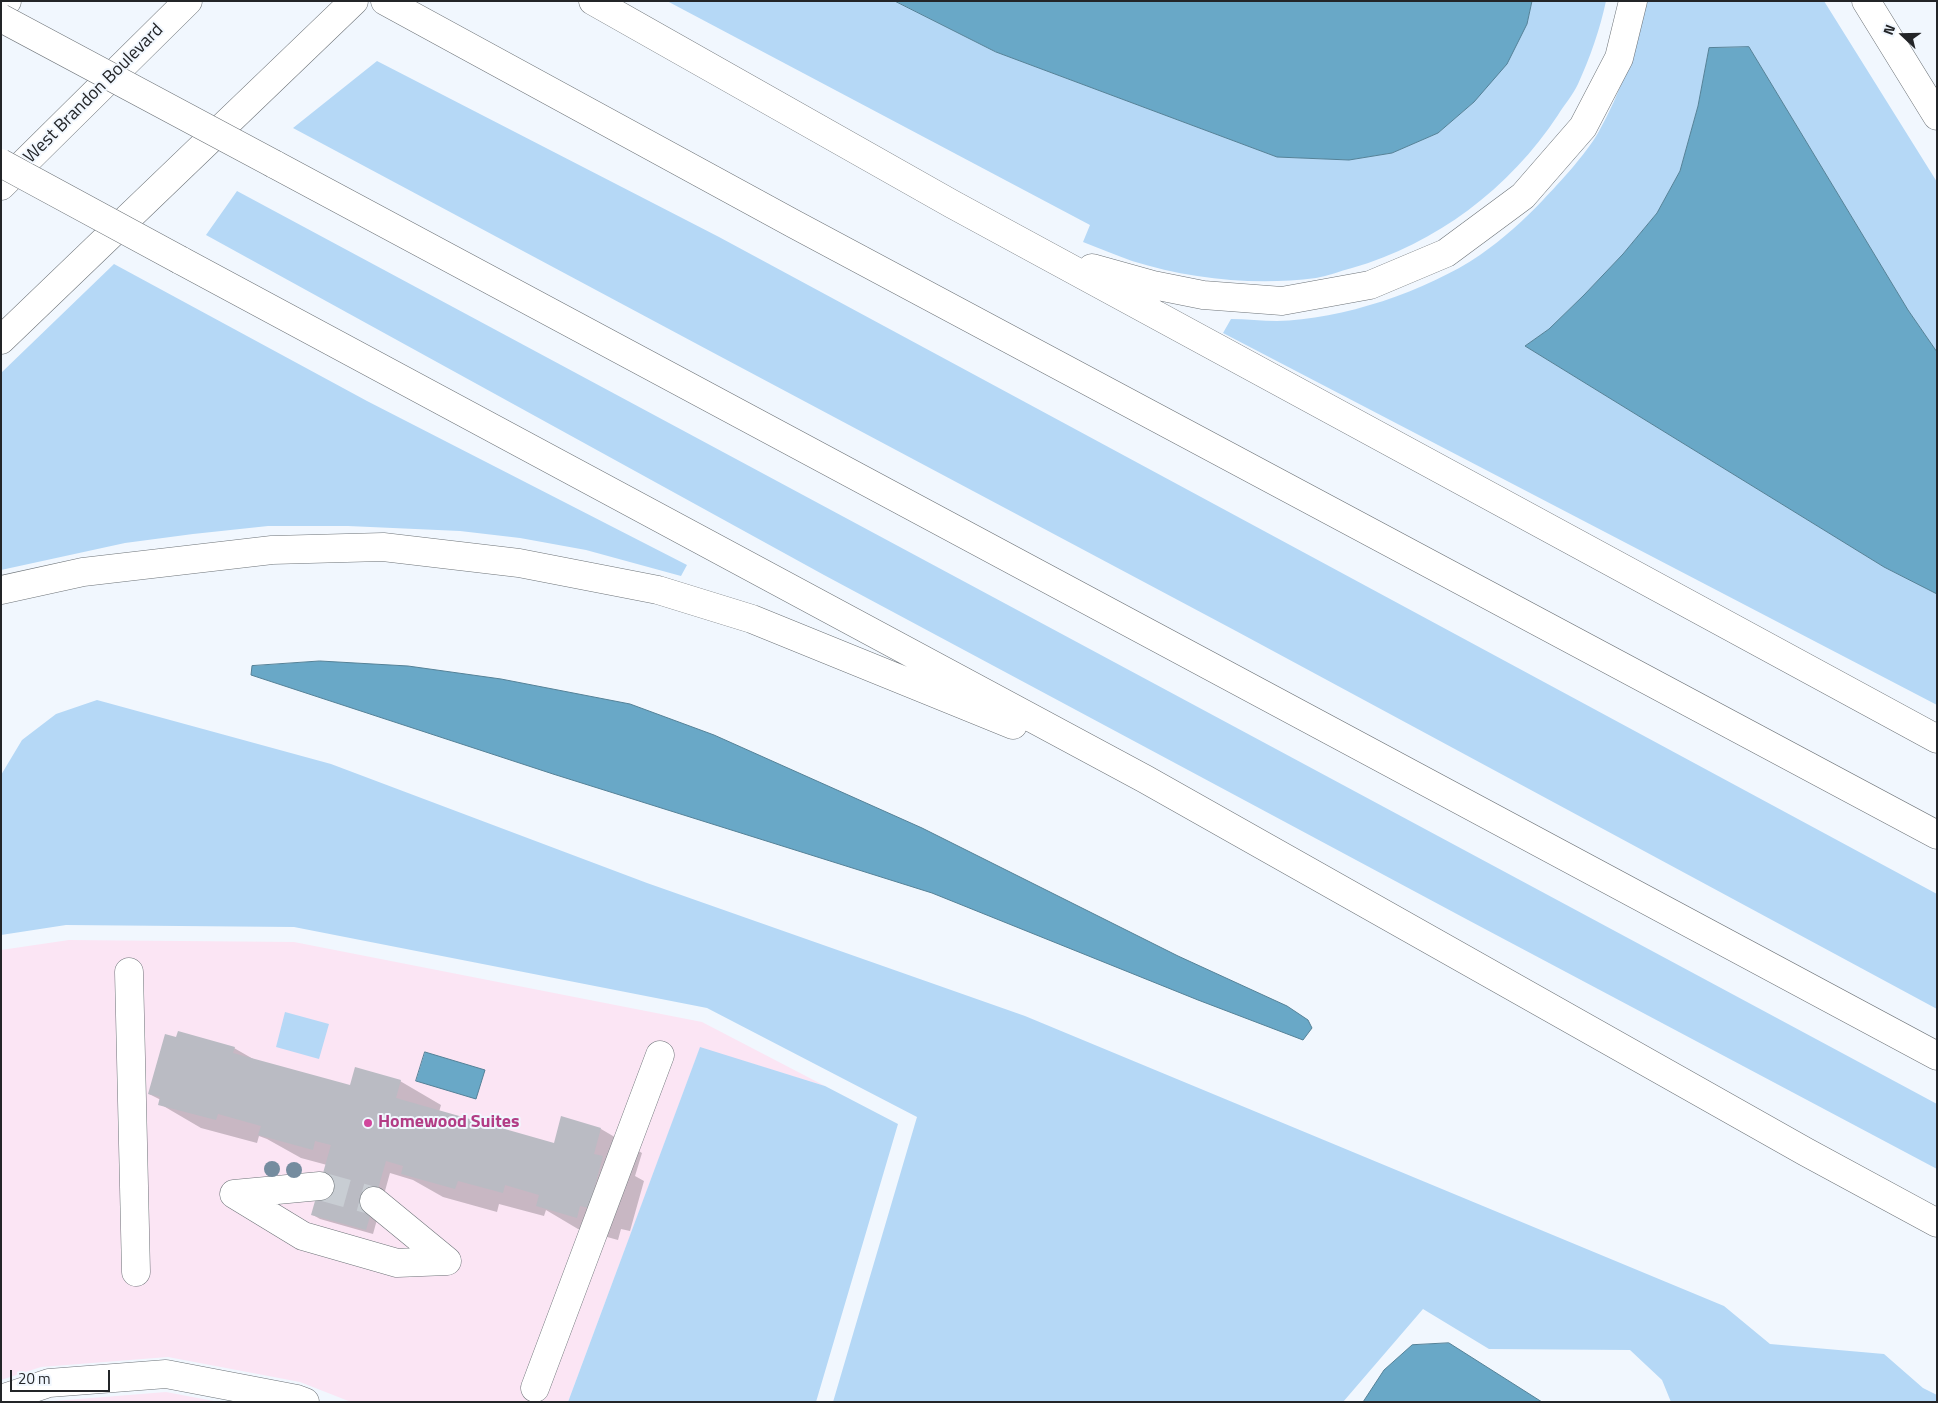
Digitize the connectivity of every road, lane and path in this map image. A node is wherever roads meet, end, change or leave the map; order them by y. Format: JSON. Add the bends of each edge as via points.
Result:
{"nodes":[{"id":1,"x":7,"y":1,"type":"edge"},
{"id":2,"x":188,"y":1,"type":"edge"},
{"id":3,"x":354,"y":1,"type":"edge"},
{"id":4,"x":593,"y":1,"type":"edge"},
{"id":5,"x":1633,"y":1,"type":"edge"},
{"id":6,"x":1866,"y":1,"type":"edge"},
{"id":7,"x":387,"y":2,"type":"edge"},
{"id":8,"x":1,"y":7,"type":"edge"},
{"id":9,"x":1,"y":18,"type":"edge"},
{"id":10,"x":1937,"y":116,"type":"edge"},
{"id":11,"x":1,"y":163,"type":"edge"},
{"id":12,"x":1,"y":186,"type":"edge"},
{"id":13,"x":952,"y":204,"type":"junction"},
{"id":14,"x":1,"y":340,"type":"edge"},
{"id":15,"x":1,"y":590,"type":"edge"},
{"id":16,"x":1937,"y":739,"type":"edge"},
{"id":17,"x":1144,"y":779,"type":"junction"},
{"id":18,"x":1937,"y":835,"type":"edge"},
{"id":19,"x":130,"y":972,"type":"dead end"},
{"id":20,"x":660,"y":1055,"type":"dead end"},
{"id":21,"x":1937,"y":1056,"type":"edge"},
{"id":22,"x":320,"y":1186,"type":"tunnel mouth"},
{"id":23,"x":374,"y":1201,"type":"tunnel mouth"},
{"id":24,"x":1937,"y":1223,"type":"edge"},
{"id":25,"x":136,"y":1272,"type":"dead end"},
{"id":26,"x":535,"y":1388,"type":"dead end"},
{"id":27,"x":1,"y":1399,"type":"edge"},
{"id":28,"x":305,"y":1402,"type":"edge"}],
"edges":[{"from":1,"to":8,"type":"main road"},
{"from":2,"to":12,"type":"main road","name":"West Brandon Boulevard"},
{"from":3,"to":14,"type":"main road"},
{"from":4,"to":13,"type":"main road"},
{"from":5,"to":13,"type":"main road","via":[[1619,58],[1583,127],[1523,196],[1446,252],[1370,285],[1282,300],[1203,295],[1076,264]]},
{"from":6,"to":10,"type":"main road"},
{"from":7,"to":18,"type":"main road","via":[[820,238]]},
{"from":9,"to":21,"type":"main road","bridge":true},
{"from":11,"to":17,"type":"main road","bridge":true},
{"from":13,"to":16,"type":"main road"},
{"from":15,"to":17,"type":"main road","via":[[83,572],[272,550],[383,547],[519,563],[658,590],[752,619]]},
{"from":17,"to":24,"type":"main road"},
{"from":19,"to":25,"type":"main road"},
{"from":20,"to":26,"type":"main road"},
{"from":22,"to":23,"type":"main road","via":[[234,1194],[303,1236],[397,1263],[448,1261]]},
{"from":27,"to":28,"type":"main road","via":[[49,1383],[166,1374]]}]}
